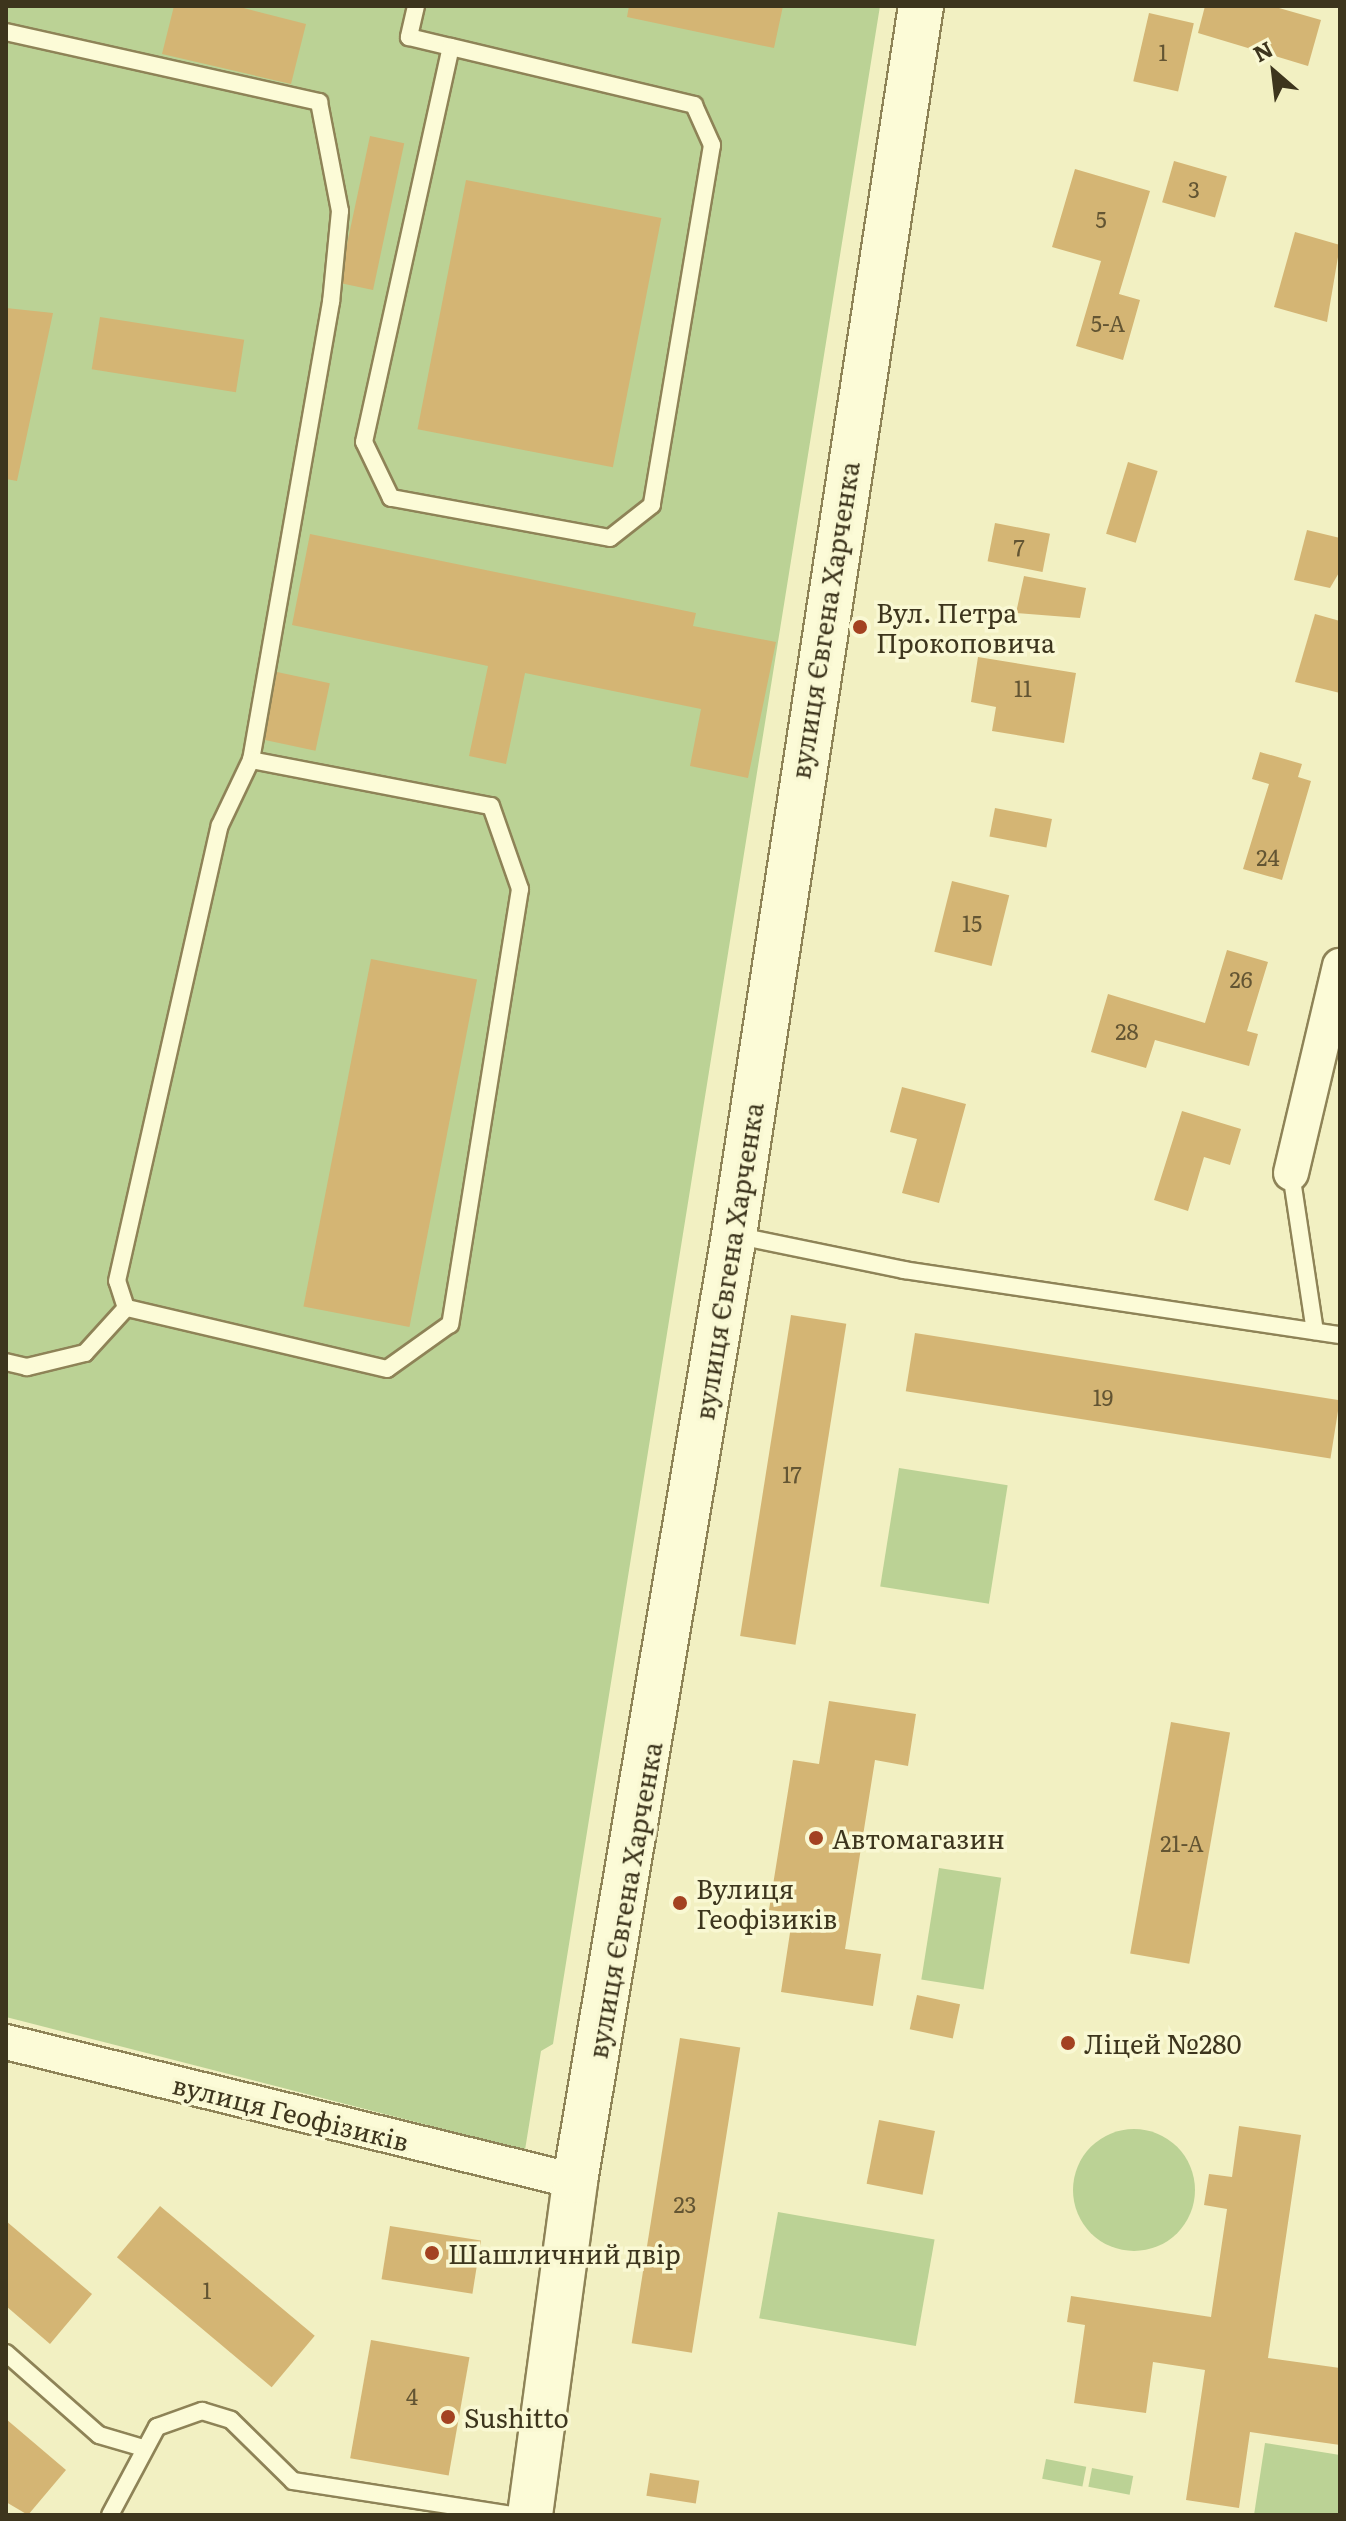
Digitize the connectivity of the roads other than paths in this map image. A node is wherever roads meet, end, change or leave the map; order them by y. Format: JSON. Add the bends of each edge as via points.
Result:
{"nodes":[{"id":1,"x":416,"y":6,"type":"edge"},
{"id":2,"x":921,"y":6,"type":"edge"},
{"id":3,"x":6,"y":32,"type":"edge"},
{"id":4,"x":451,"y":47,"type":"junction"},
{"id":5,"x":251,"y":760,"type":"junction"},
{"id":6,"x":1340,"y":966,"type":"edge"},
{"id":7,"x":1291,"y":1173,"type":"joint"},
{"id":8,"x":734,"y":1235,"type":"junction"},
{"id":9,"x":126,"y":1308,"type":"junction"},
{"id":10,"x":1315,"y":1331,"type":"junction"},
{"id":11,"x":1340,"y":1335,"type":"edge"},
{"id":12,"x":6,"y":1362,"type":"edge"},
{"id":13,"x":6,"y":2042,"type":"edge"},
{"id":14,"x":575,"y":2181,"type":"junction"},
{"id":15,"x":6,"y":2353,"type":"edge"},
{"id":16,"x":140,"y":2447,"type":"junction"},
{"id":17,"x":110,"y":2515,"type":"edge"},
{"id":18,"x":513,"y":2515,"type":"edge"},
{"id":19,"x":530,"y":2515,"type":"edge"}],
"edges":[{"from":1,"to":4,"type":"lane","via":[[409,37]]},
{"from":2,"to":8,"type":"main road","name":"вулиця Євгена Харченка"},
{"from":3,"to":5,"type":"lane","via":[[319,102],[340,211],[331,302]]},
{"from":4,"to":4,"type":"lane","via":[[364,442],[391,498],[610,538],[652,505],[712,145],[694,105]]},
{"from":5,"to":9,"type":"lane","via":[[216,840],[117,1281]]},
{"from":5,"to":9,"type":"lane","via":[[491,806],[520,889],[450,1324],[387,1369]]},
{"from":6,"to":7,"type":"street"},
{"from":7,"to":10,"type":"lane"},
{"from":8,"to":10,"type":"lane","via":[[904,1270]]},
{"from":8,"to":14,"type":"main road","name":"вулиця Євгена Харченка"},
{"from":9,"to":12,"type":"lane","via":[[85,1353],[27,1367]]},
{"from":10,"to":11,"type":"lane"},
{"from":13,"to":14,"type":"street","name":"вулиця Геофізиків"},
{"from":14,"to":19,"type":"main road","name":"вулиця Євгена Харченка"},
{"from":15,"to":16,"type":"lane","via":[[99,2435]]},
{"from":16,"to":17,"type":"lane"},
{"from":16,"to":18,"type":"lane","via":[[177,2416],[220,2413],[293,2481]]}]}
